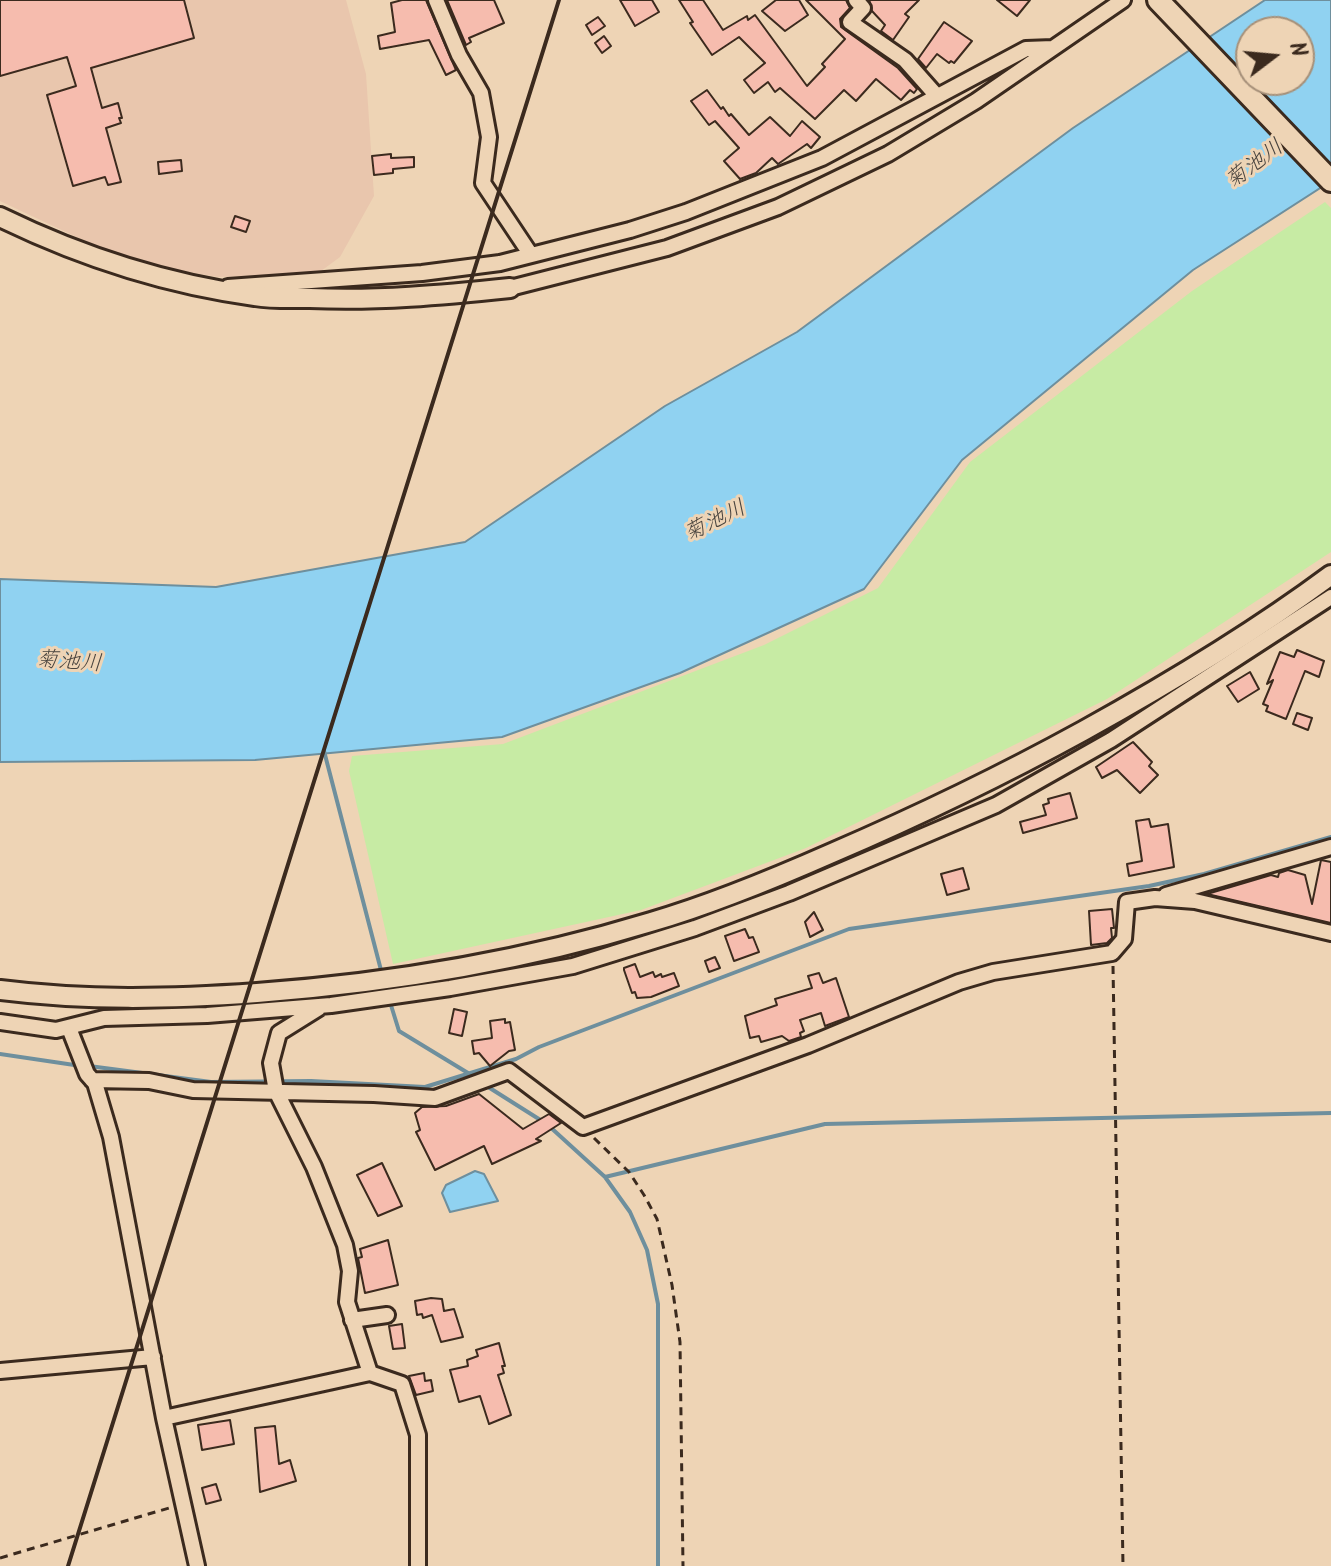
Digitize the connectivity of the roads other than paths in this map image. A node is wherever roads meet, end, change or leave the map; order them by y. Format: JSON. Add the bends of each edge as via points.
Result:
{"nodes":[{"id":1,"x":436,"y":0,"type":"edge"},
{"id":2,"x":856,"y":0,"type":"edge"},
{"id":3,"x":1123,"y":0,"type":"edge"},
{"id":4,"x":1158,"y":0,"type":"edge"},
{"id":5,"x":1053,"y":48,"type":"junction"},
{"id":6,"x":936,"y":95,"type":"junction"},
{"id":7,"x":1331,"y":181,"type":"edge"},
{"id":8,"x":0,"y":217,"type":"edge"},
{"id":9,"x":531,"y":255,"type":"junction"},
{"id":10,"x":212,"y":288,"type":"junction"},
{"id":11,"x":510,"y":288,"type":"joint"},
{"id":12,"x":1331,"y":575,"type":"edge"},
{"id":13,"x":1331,"y":597,"type":"edge"},
{"id":14,"x":1331,"y":611,"type":"edge"},
{"id":15,"x":1302,"y":617,"type":"junction"},
{"id":16,"x":1331,"y":847,"type":"edge"},
{"id":17,"x":1155,"y":898,"type":"junction"},
{"id":18,"x":1331,"y":933,"type":"edge"},
{"id":19,"x":0,"y":990,"type":"edge"},
{"id":20,"x":322,"y":1006,"type":"junction"},
{"id":21,"x":0,"y":1022,"type":"edge"},
{"id":22,"x":69,"y":1028,"type":"junction"},
{"id":23,"x":90,"y":1077,"type":"junction"},
{"id":24,"x":276,"y":1091,"type":"junction"},
{"id":25,"x":387,"y":1315,"type":"dead end"},
{"id":26,"x":352,"y":1320,"type":"junction"},
{"id":27,"x":153,"y":1357,"type":"junction"},
{"id":28,"x":0,"y":1371,"type":"edge"},
{"id":29,"x":370,"y":1373,"type":"junction"},
{"id":30,"x":164,"y":1418,"type":"junction"},
{"id":31,"x":197,"y":1566,"type":"edge"},
{"id":32,"x":418,"y":1566,"type":"edge"}],
"edges":[{"from":1,"to":9,"type":"street","via":[[481,93],[489,137],[483,183]]},
{"from":2,"to":6,"type":"street","via":[[863,8],[850,22],[905,60]]},
{"from":3,"to":5,"type":"street"},
{"from":4,"to":7,"type":"main road"},
{"from":5,"to":6,"type":"street","via":[[1026,49]]},
{"from":5,"to":11,"type":"street","via":[[888,154],[778,207],[667,248]]},
{"from":6,"to":9,"type":"street","via":[[822,158],[759,185],[658,221]]},
{"from":8,"to":10,"type":"street","via":[[106,262]]},
{"from":9,"to":10,"type":"street","via":[[422,273]]},
{"from":10,"to":11,"type":"street","via":[[257,297],[345,300]]},
{"from":12,"to":19,"type":"street","via":[[1127,707],[979,787],[771,879],[654,922],[482,964],[317,989],[115,999]]},
{"from":13,"to":15,"type":"street"},
{"from":14,"to":15,"type":"street"},
{"from":15,"to":20,"type":"street","via":[[1111,740],[996,805],[789,893],[573,966]]},
{"from":16,"to":17,"type":"street"},
{"from":17,"to":18,"type":"street","via":[[1195,901]]},
{"from":17,"to":24,"type":"street","via":[[1127,902],[1124,939],[1112,953],[959,982],[808,1045],[583,1127],[509,1071],[435,1098]]},
{"from":20,"to":22,"type":"street","via":[[104,1018]]},
{"from":20,"to":24,"type":"street","via":[[279,1033],[271,1063]]},
{"from":21,"to":22,"type":"street"},
{"from":22,"to":23,"type":"street"},
{"from":23,"to":24,"type":"street","via":[[193,1090]]},
{"from":23,"to":27,"type":"street","via":[[111,1137]]},
{"from":24,"to":26,"type":"street","via":[[345,1245]]},
{"from":25,"to":26,"type":"street"},
{"from":26,"to":29,"type":"street"},
{"from":27,"to":28,"type":"street"},
{"from":27,"to":30,"type":"street"},
{"from":29,"to":30,"type":"street"},
{"from":29,"to":32,"type":"street","via":[[402,1384],[418,1435]]},
{"from":30,"to":31,"type":"street"}]}
